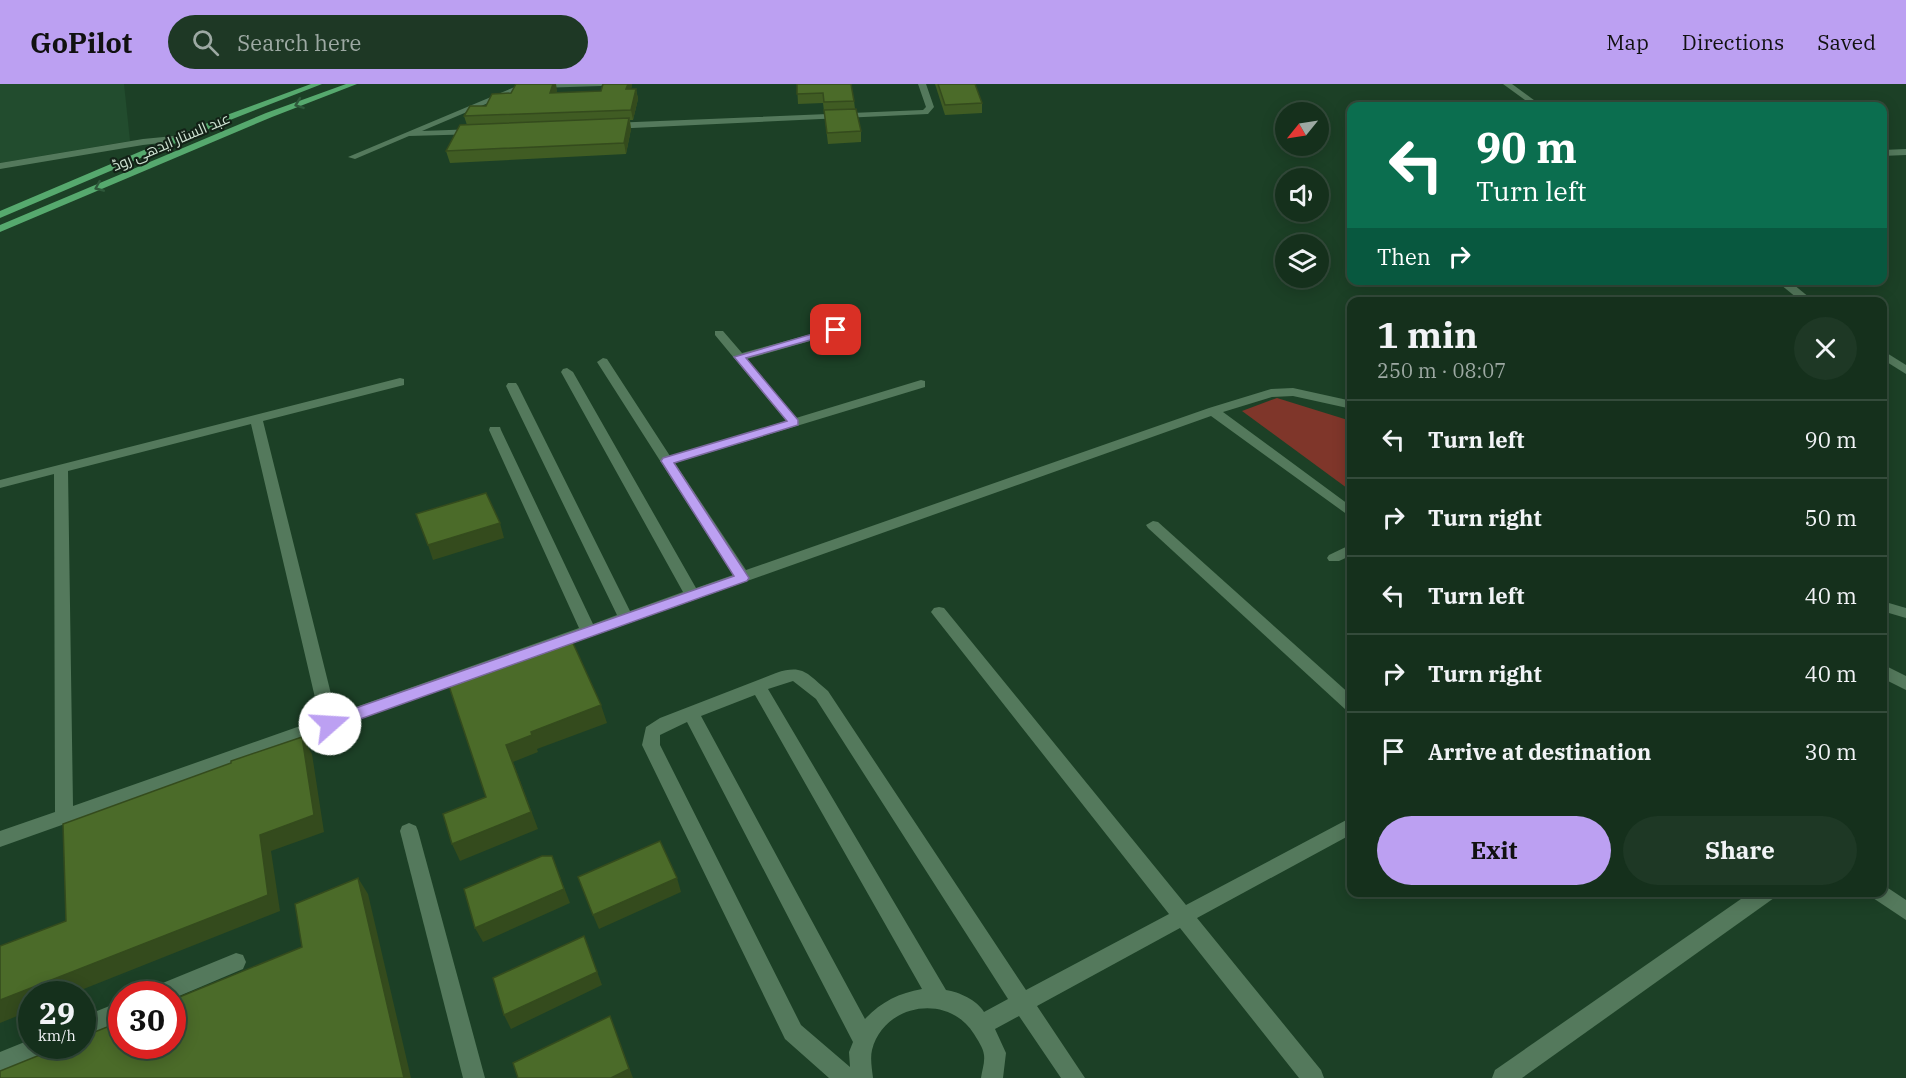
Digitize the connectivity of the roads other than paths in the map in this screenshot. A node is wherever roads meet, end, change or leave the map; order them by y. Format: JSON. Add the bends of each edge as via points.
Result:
{"nodes":[{"id":1,"x":318,"y":84,"type":"edge"},
{"id":2,"x":353,"y":84,"type":"edge"},
{"id":3,"x":601,"y":84,"type":"edge"},
{"id":4,"x":922,"y":84,"type":"edge"},
{"id":5,"x":1507,"y":84,"type":"edge"},
{"id":6,"x":526,"y":85,"type":"edge"},
{"id":7,"x":1532,"y":102,"type":"edge"},
{"id":8,"x":600,"y":126,"type":"edge"},
{"id":9,"x":482,"y":131,"type":"edge"},
{"id":10,"x":410,"y":134,"type":"junction"},
{"id":11,"x":184,"y":138,"type":"junction"},
{"id":12,"x":205,"y":142,"type":"junction"},
{"id":13,"x":1906,"y":152,"type":"edge"},
{"id":14,"x":1887,"y":153,"type":"edge"},
{"id":15,"x":352,"y":157,"type":"dead end"},
{"id":16,"x":0,"y":166,"type":"edge"},
{"id":17,"x":0,"y":215,"type":"edge"},
{"id":18,"x":0,"y":229,"type":"edge"},
{"id":19,"x":1787,"y":285,"type":"edge"},
{"id":20,"x":1803,"y":297,"type":"edge"},
{"id":21,"x":855,"y":325,"type":"dead end"},
{"id":22,"x":719,"y":333,"type":"dead end"},
{"id":23,"x":739,"y":357,"type":"junction"},
{"id":24,"x":1887,"y":357,"type":"edge"},
{"id":25,"x":603,"y":362,"type":"dead end"},
{"id":26,"x":1906,"y":370,"type":"edge"},
{"id":27,"x":567,"y":372,"type":"dead end"},
{"id":28,"x":400,"y":382,"type":"dead end"},
{"id":29,"x":921,"y":384,"type":"dead end"},
{"id":30,"x":512,"y":386,"type":"dead end"},
{"id":31,"x":1347,"y":404,"type":"edge"},
{"id":32,"x":1213,"y":411,"type":"junction"},
{"id":33,"x":256,"y":418,"type":"junction"},
{"id":34,"x":794,"y":423,"type":"junction"},
{"id":35,"x":495,"y":430,"type":"dead end"},
{"id":36,"x":667,"y":461,"type":"junction"},
{"id":37,"x":61,"y":468,"type":"junction"},
{"id":38,"x":0,"y":484,"type":"edge"},
{"id":39,"x":1347,"y":510,"type":"edge"},
{"id":40,"x":1153,"y":525,"type":"dead end"},
{"id":41,"x":1347,"y":552,"type":"edge"},
{"id":42,"x":1334,"y":558,"type":"dead end"},
{"id":43,"x":743,"y":578,"type":"junction"},
{"id":44,"x":692,"y":595,"type":"junction"},
{"id":45,"x":1887,"y":607,"type":"edge"},
{"id":46,"x":939,"y":612,"type":"dead end"},
{"id":47,"x":1906,"y":613,"type":"edge"},
{"id":48,"x":626,"y":619,"type":"junction"},
{"id":49,"x":589,"y":632,"type":"junction"},
{"id":50,"x":1887,"y":673,"type":"edge"},
{"id":51,"x":1906,"y":684,"type":"edge"},
{"id":52,"x":758,"y":686,"type":"junction"},
{"id":53,"x":1347,"y":701,"type":"edge"},
{"id":54,"x":690,"y":712,"type":"junction"},
{"id":55,"x":330,"y":724,"type":"junction"},
{"id":56,"x":64,"y":817,"type":"junction"},
{"id":57,"x":1347,"y":828,"type":"edge"},
{"id":58,"x":409,"y":831,"type":"dead end"},
{"id":59,"x":0,"y":839,"type":"edge"},
{"id":60,"x":1760,"y":897,"type":"edge"},
{"id":61,"x":1887,"y":897,"type":"edge"},
{"id":62,"x":1906,"y":911,"type":"edge"},
{"id":63,"x":1184,"y":917,"type":"junction"},
{"id":64,"x":236,"y":962,"type":"dead end"},
{"id":65,"x":186,"y":983,"type":"edge"},
{"id":66,"x":938,"y":997,"type":"junction"},
{"id":67,"x":1023,"y":1004,"type":"junction"},
{"id":68,"x":983,"y":1024,"type":"junction"},
{"id":69,"x":864,"y":1040,"type":"junction"},
{"id":70,"x":18,"y":1056,"type":"edge"},
{"id":71,"x":0,"y":1063,"type":"edge"},
{"id":72,"x":474,"y":1078,"type":"edge"},
{"id":73,"x":846,"y":1078,"type":"edge"},
{"id":74,"x":862,"y":1078,"type":"edge"},
{"id":75,"x":992,"y":1078,"type":"edge"},
{"id":76,"x":1074,"y":1078,"type":"edge"},
{"id":77,"x":1313,"y":1078,"type":"edge"},
{"id":78,"x":1503,"y":1078,"type":"edge"}],
"edges":[{"from":1,"to":11,"type":"main road","name":"عبد الستار ایدھی روڈ"},
{"from":2,"to":12,"type":"main road","name":"عبد الستار ایدھی روڈ","one_way":true},
{"from":3,"to":6,"type":"street"},
{"from":4,"to":8,"type":"street","via":[[930,106],[925,112]]},
{"from":5,"to":7,"type":"street"},
{"from":6,"to":10,"type":"street"},
{"from":9,"to":10,"type":"street"},
{"from":10,"to":15,"type":"street"},
{"from":11,"to":12,"type":"main road"},
{"from":11,"to":16,"type":"street"},
{"from":11,"to":17,"type":"main road","name":"عبد الستار ایدھی روڈ"},
{"from":12,"to":18,"type":"main road","name":"عبد الستار ایدھی روڈ","one_way":true},
{"from":13,"to":14,"type":"street"},
{"from":19,"to":20,"type":"street"},
{"from":21,"to":23,"type":"street"},
{"from":22,"to":23,"type":"street"},
{"from":23,"to":34,"type":"street"},
{"from":24,"to":26,"type":"street"},
{"from":25,"to":36,"type":"street"},
{"from":27,"to":44,"type":"street"},
{"from":28,"to":33,"type":"street"},
{"from":29,"to":34,"type":"street"},
{"from":30,"to":48,"type":"street"},
{"from":31,"to":32,"type":"street","via":[[1302,394],[1271,393]]},
{"from":32,"to":39,"type":"street"},
{"from":32,"to":43,"type":"street"},
{"from":33,"to":37,"type":"street"},
{"from":33,"to":55,"type":"street"},
{"from":34,"to":36,"type":"street"},
{"from":35,"to":49,"type":"street"},
{"from":36,"to":43,"type":"street"},
{"from":37,"to":38,"type":"street"},
{"from":37,"to":56,"type":"street"},
{"from":40,"to":53,"type":"street"},
{"from":41,"to":42,"type":"street"},
{"from":43,"to":44,"type":"street"},
{"from":44,"to":48,"type":"street"},
{"from":45,"to":47,"type":"street"},
{"from":46,"to":63,"type":"street"},
{"from":48,"to":49,"type":"street"},
{"from":49,"to":55,"type":"street"},
{"from":50,"to":51,"type":"street"},
{"from":52,"to":54,"type":"street"},
{"from":52,"to":66,"type":"street"},
{"from":52,"to":67,"type":"street","via":[[796,674],[822,695]]},
{"from":54,"to":69,"type":"street"},
{"from":54,"to":73,"type":"street","via":[[652,732],[651,745],[793,1032]]},
{"from":55,"to":56,"type":"street"},
{"from":56,"to":59,"type":"street"},
{"from":57,"to":63,"type":"street"},
{"from":58,"to":72,"type":"street"},
{"from":60,"to":78,"type":"street"},
{"from":61,"to":62,"type":"street"},
{"from":63,"to":67,"type":"street"},
{"from":63,"to":77,"type":"street"},
{"from":64,"to":65,"type":"street"},
{"from":66,"to":68,"type":"street","via":[[963,1006]]},
{"from":66,"to":69,"type":"street","via":[[908,999],[882,1015]]},
{"from":67,"to":68,"type":"street"},
{"from":67,"to":76,"type":"street"},
{"from":68,"to":75,"type":"street","via":[[995,1055]]},
{"from":69,"to":74,"type":"street"},
{"from":70,"to":71,"type":"street"}]}
